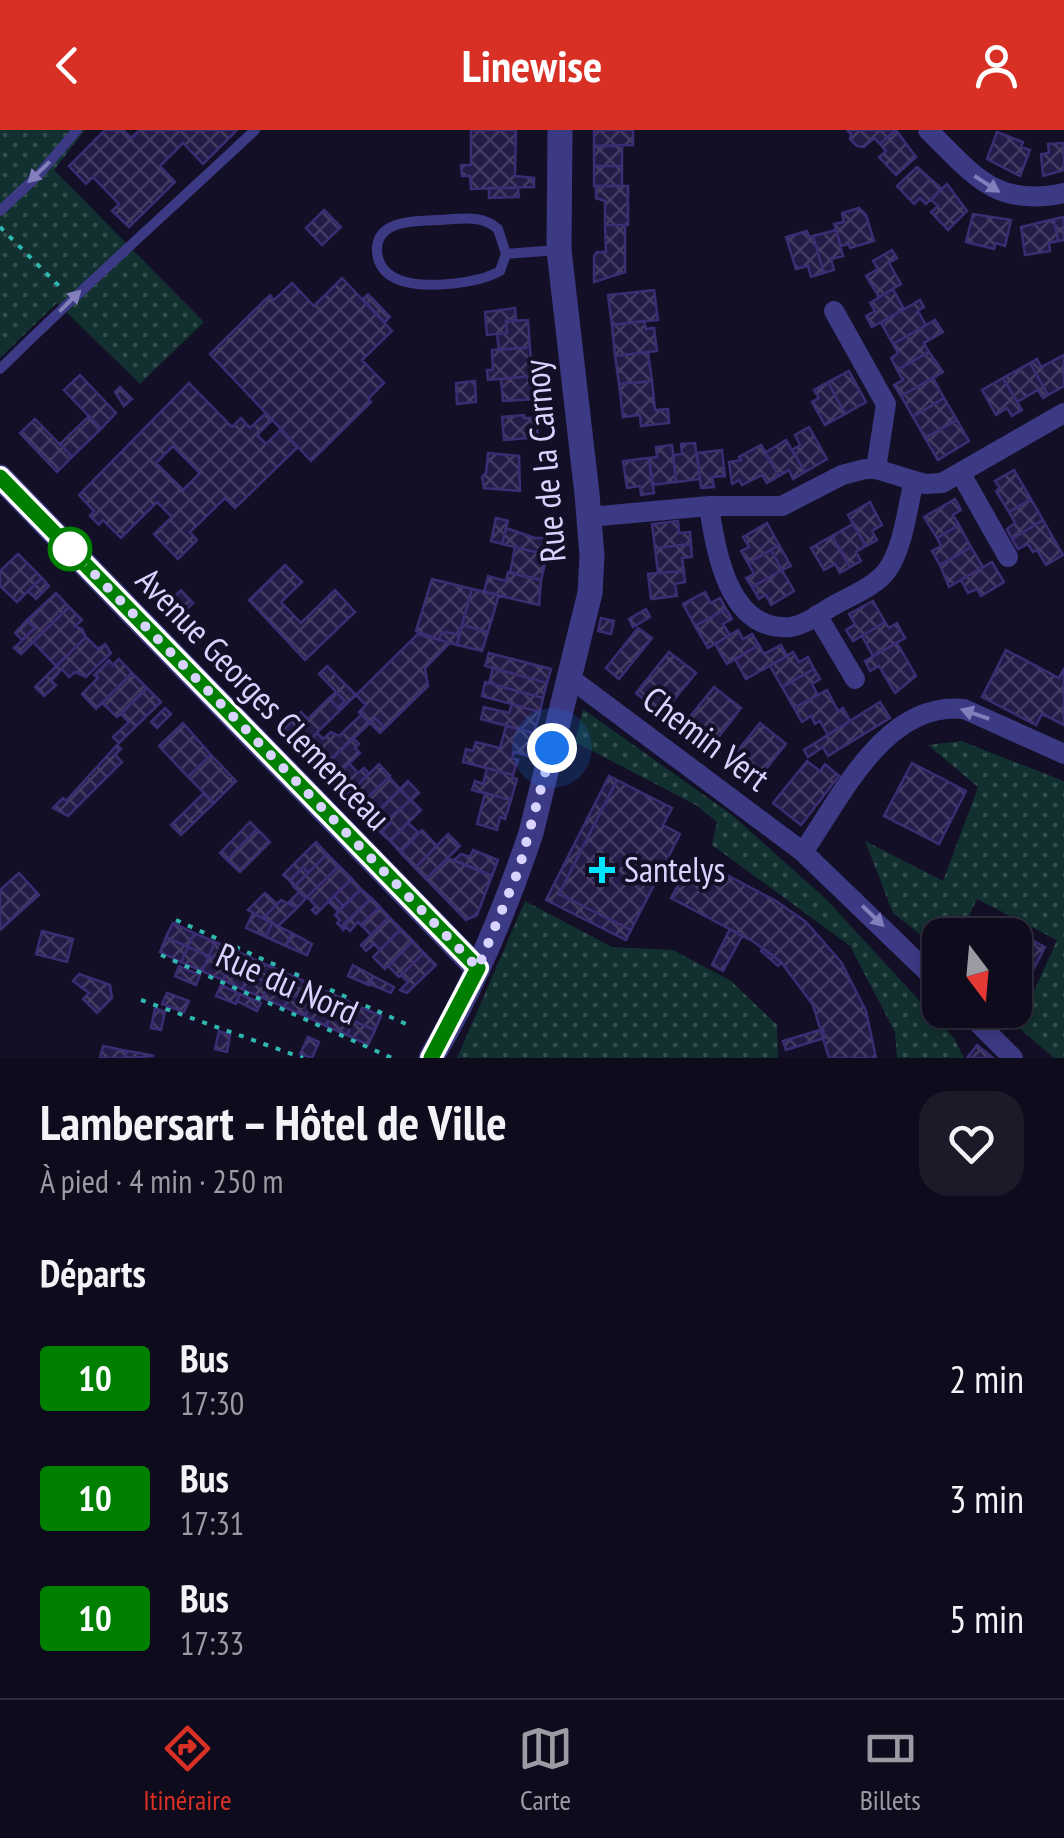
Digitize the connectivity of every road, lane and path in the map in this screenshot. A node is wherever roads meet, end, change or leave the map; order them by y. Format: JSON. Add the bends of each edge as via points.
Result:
{"nodes":[{"id":1,"x":76,"y":130,"type":"edge"},
{"id":2,"x":255,"y":130,"type":"edge"},
{"id":3,"x":560,"y":130,"type":"edge"},
{"id":4,"x":928,"y":130,"type":"edge"},
{"id":5,"x":1064,"y":193,"type":"edge"},
{"id":6,"x":0,"y":211,"type":"edge"},
{"id":7,"x":0,"y":227,"type":"edge"},
{"id":8,"x":560,"y":250,"type":"junction"},
{"id":9,"x":506,"y":254,"type":"junction"},
{"id":10,"x":72,"y":299,"type":"junction"},
{"id":11,"x":834,"y":310,"type":"dead end"},
{"id":12,"x":0,"y":369,"type":"edge"},
{"id":13,"x":1064,"y":413,"type":"edge"},
{"id":14,"x":876,"y":469,"type":"junction"},
{"id":15,"x":961,"y":474,"type":"junction"},
{"id":16,"x":0,"y":478,"type":"edge"},
{"id":17,"x":914,"y":481,"type":"junction"},
{"id":18,"x":709,"y":506,"type":"junction"},
{"id":19,"x":589,"y":517,"type":"junction"},
{"id":20,"x":1008,"y":556,"type":"dead end"},
{"id":21,"x":817,"y":615,"type":"junction"},
{"id":22,"x":570,"y":678,"type":"junction"},
{"id":23,"x":854,"y":679,"type":"dead end"},
{"id":24,"x":1064,"y":754,"type":"edge"},
{"id":25,"x":803,"y":852,"type":"junction"},
{"id":26,"x":176,"y":920,"type":"dead end"},
{"id":27,"x":161,"y":955,"type":"dead end"},
{"id":28,"x":922,"y":967,"type":"edge"},
{"id":29,"x":478,"y":968,"type":"junction"},
{"id":30,"x":141,"y":1000,"type":"dead end"},
{"id":31,"x":406,"y":1024,"type":"dead end"},
{"id":32,"x":983,"y":1028,"type":"edge"},
{"id":33,"x":303,"y":1058,"type":"edge"},
{"id":34,"x":392,"y":1058,"type":"edge"},
{"id":35,"x":430,"y":1058,"type":"edge"},
{"id":36,"x":1012,"y":1058,"type":"edge"}],
"edges":[{"from":1,"to":6,"type":"lane","one_way":true},
{"from":2,"to":10,"type":"lane"},
{"from":3,"to":8,"type":"street","name":"Rue de la Carnoy"},
{"from":4,"to":5,"type":"street","one_way":true,"via":[[992,189],[1023,198]]},
{"from":7,"to":10,"type":"path"},
{"from":8,"to":9,"type":"lane"},
{"from":8,"to":19,"type":"street","name":"Rue de la Carnoy"},
{"from":9,"to":9,"type":"lane","via":[[498,229],[479,218],[404,221],[377,245],[384,270],[418,284],[489,277],[500,271]]},
{"from":12,"to":10,"type":"lane","one_way":true},
{"from":11,"to":14,"type":"street","via":[[886,404]]},
{"from":13,"to":15,"type":"street"},
{"from":14,"to":17,"type":"street"},
{"from":14,"to":18,"type":"street","via":[[842,475],[782,506]]},
{"from":15,"to":17,"type":"street","via":[[932,484]]},
{"from":15,"to":20,"type":"street"},
{"from":16,"to":29,"type":"street","name":"Avenue Georges Clemenceau"},
{"from":17,"to":21,"type":"street","via":[[888,569]]},
{"from":18,"to":19,"type":"street"},
{"from":18,"to":21,"type":"street","via":[[721,571],[750,614],[788,627]]},
{"from":19,"to":22,"type":"street","name":"Rue de la Carnoy","via":[[590,593]]},
{"from":21,"to":23,"type":"street"},
{"from":22,"to":25,"type":"street","name":"Chemin Vert"},
{"from":22,"to":29,"type":"street","name":"Rue de la Carnoy","via":[[531,832]]},
{"from":24,"to":25,"type":"street","one_way":true,"via":[[964,709],[907,720],[884,738]]},
{"from":25,"to":28,"type":"street","name":"Chemin Vert","one_way":true},
{"from":26,"to":31,"type":"path"},
{"from":27,"to":34,"type":"path","name":"Rue du Nord"},
{"from":29,"to":35,"type":"street","name":"Rue de la Carnoy"},
{"from":30,"to":33,"type":"path"},
{"from":32,"to":36,"type":"street"}]}
